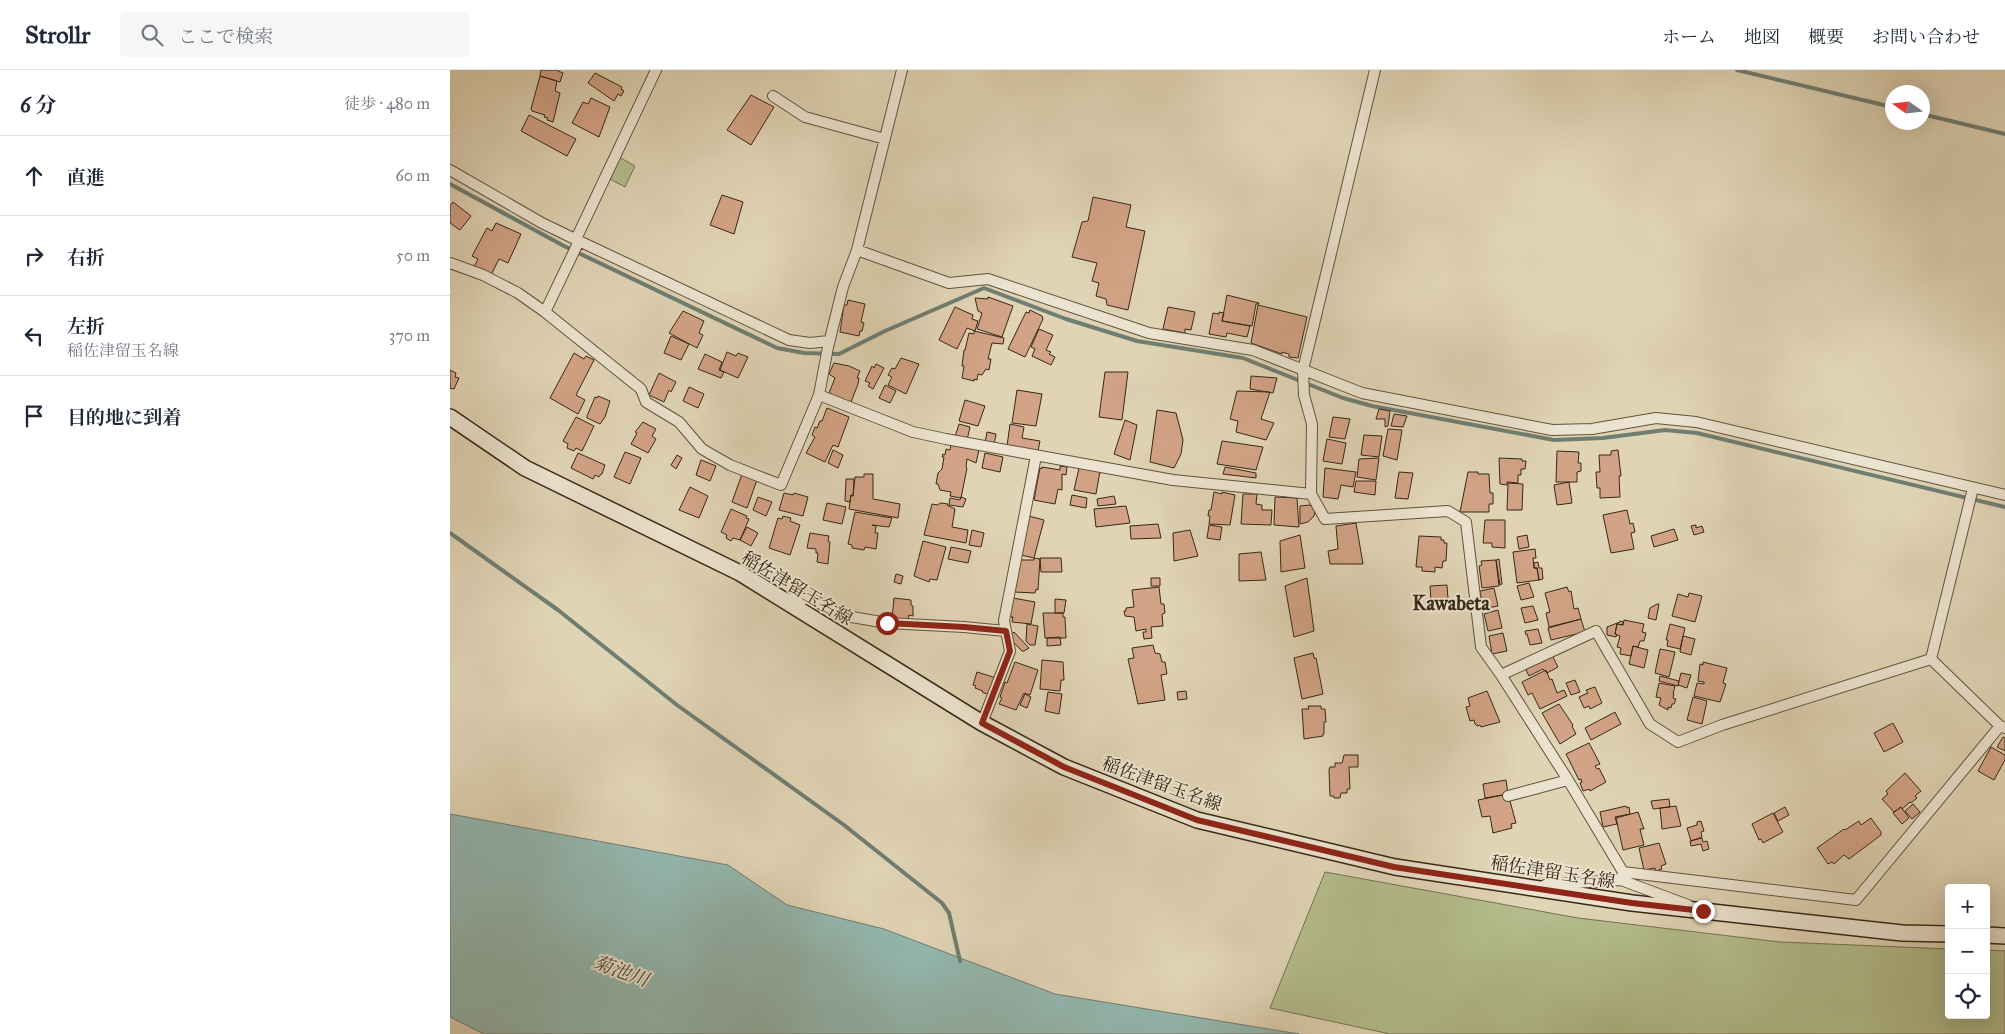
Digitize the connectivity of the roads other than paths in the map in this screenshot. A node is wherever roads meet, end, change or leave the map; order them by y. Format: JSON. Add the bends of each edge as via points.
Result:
{"nodes":[{"id":1,"x":656,"y":70,"type":"edge"},
{"id":2,"x":902,"y":70,"type":"edge"},
{"id":3,"x":1375,"y":70,"type":"edge"},
{"id":4,"x":773,"y":96,"type":"dead end"},
{"id":5,"x":885,"y":139,"type":"junction"},
{"id":6,"x":450,"y":170,"type":"edge"},
{"id":7,"x":577,"y":240,"type":"junction"},
{"id":8,"x":857,"y":250,"type":"junction"},
{"id":9,"x":450,"y":263,"type":"edge"},
{"id":10,"x":545,"y":312,"type":"junction"},
{"id":11,"x":829,"y":344,"type":"junction"},
{"id":12,"x":1303,"y":370,"type":"junction"},
{"id":13,"x":819,"y":395,"type":"junction"},
{"id":14,"x":450,"y":417,"type":"edge"},
{"id":15,"x":1036,"y":456,"type":"junction"},
{"id":16,"x":1972,"y":489,"type":"junction"},
{"id":17,"x":1311,"y":494,"type":"junction"},
{"id":18,"x":2005,"y":495,"type":"edge"},
{"id":19,"x":781,"y":599,"type":"junction"},
{"id":20,"x":1006,"y":631,"type":"junction"},
{"id":21,"x":1931,"y":659,"type":"junction"},
{"id":22,"x":1501,"y":674,"type":"junction"},
{"id":23,"x":982,"y":723,"type":"junction"},
{"id":24,"x":2003,"y":727,"type":"edge"},
{"id":25,"x":1568,"y":780,"type":"junction"},
{"id":26,"x":1508,"y":796,"type":"dead end"},
{"id":27,"x":1622,"y":876,"type":"junction"},
{"id":28,"x":1524,"y":886,"type":"junction"},
{"id":29,"x":1703,"y":911,"type":"junction"},
{"id":30,"x":1945,"y":934,"type":"edge"},
{"id":31,"x":1990,"y":935,"type":"edge"},
{"id":32,"x":2005,"y":936,"type":"edge"}],
"edges":[{"from":1,"to":7,"type":"street"},
{"from":2,"to":5,"type":"street"},
{"from":3,"to":12,"type":"street"},
{"from":4,"to":5,"type":"street","via":[[804,117]]},
{"from":5,"to":8,"type":"street"},
{"from":6,"to":7,"type":"street"},
{"from":7,"to":10,"type":"street"},
{"from":7,"to":11,"type":"street","via":[[789,340]]},
{"from":8,"to":11,"type":"street","via":[[843,287]]},
{"from":8,"to":12,"type":"street","via":[[948,283],[988,279],[1149,333],[1253,350]]},
{"from":9,"to":10,"type":"street","via":[[518,293]]},
{"from":10,"to":13,"type":"street","via":[[641,389],[646,402],[678,422],[702,449],[730,465],[781,484]]},
{"from":11,"to":13,"type":"street"},
{"from":12,"to":16,"type":"street","via":[[1362,393],[1552,430],[1592,429],[1656,418],[1696,422]]},
{"from":12,"to":17,"type":"street","via":[[1304,395],[1312,424]]},
{"from":13,"to":15,"type":"street","via":[[914,432]]},
{"from":14,"to":19,"type":"main road","name":"稲佐津留玉名線","via":[[525,468],[740,573]]},
{"from":15,"to":17,"type":"street","via":[[1173,480]]},
{"from":15,"to":20,"type":"street","via":[[1004,621]]},
{"from":16,"to":18,"type":"street"},
{"from":16,"to":21,"type":"street"},
{"from":17,"to":22,"type":"street","via":[[1325,520],[1448,511],[1466,522],[1480,647]]},
{"from":19,"to":20,"type":"street","via":[[812,599],[840,615],[887,623]]},
{"from":19,"to":23,"type":"main road","name":"稲佐津留玉名線"},
{"from":20,"to":23,"type":"street","via":[[1010,651]]},
{"from":21,"to":22,"type":"street","via":[[1678,742],[1650,724],[1596,631]]},
{"from":21,"to":24,"type":"street"},
{"from":22,"to":25,"type":"street"},
{"from":23,"to":28,"type":"main road","name":"稲佐津留玉名線","via":[[1064,767],[1197,820],[1394,867]]},
{"from":24,"to":27,"type":"street","via":[[1856,900]]},
{"from":25,"to":26,"type":"street"},
{"from":25,"to":27,"type":"street"},
{"from":27,"to":28,"type":"street"},
{"from":27,"to":29,"type":"street"},
{"from":28,"to":29,"type":"main road","name":"稲佐津留玉名線"},
{"from":29,"to":30,"type":"main road","name":"稲佐津留玉名線","via":[[1902,933]]},
{"from":31,"to":32,"type":"main road"}]}
